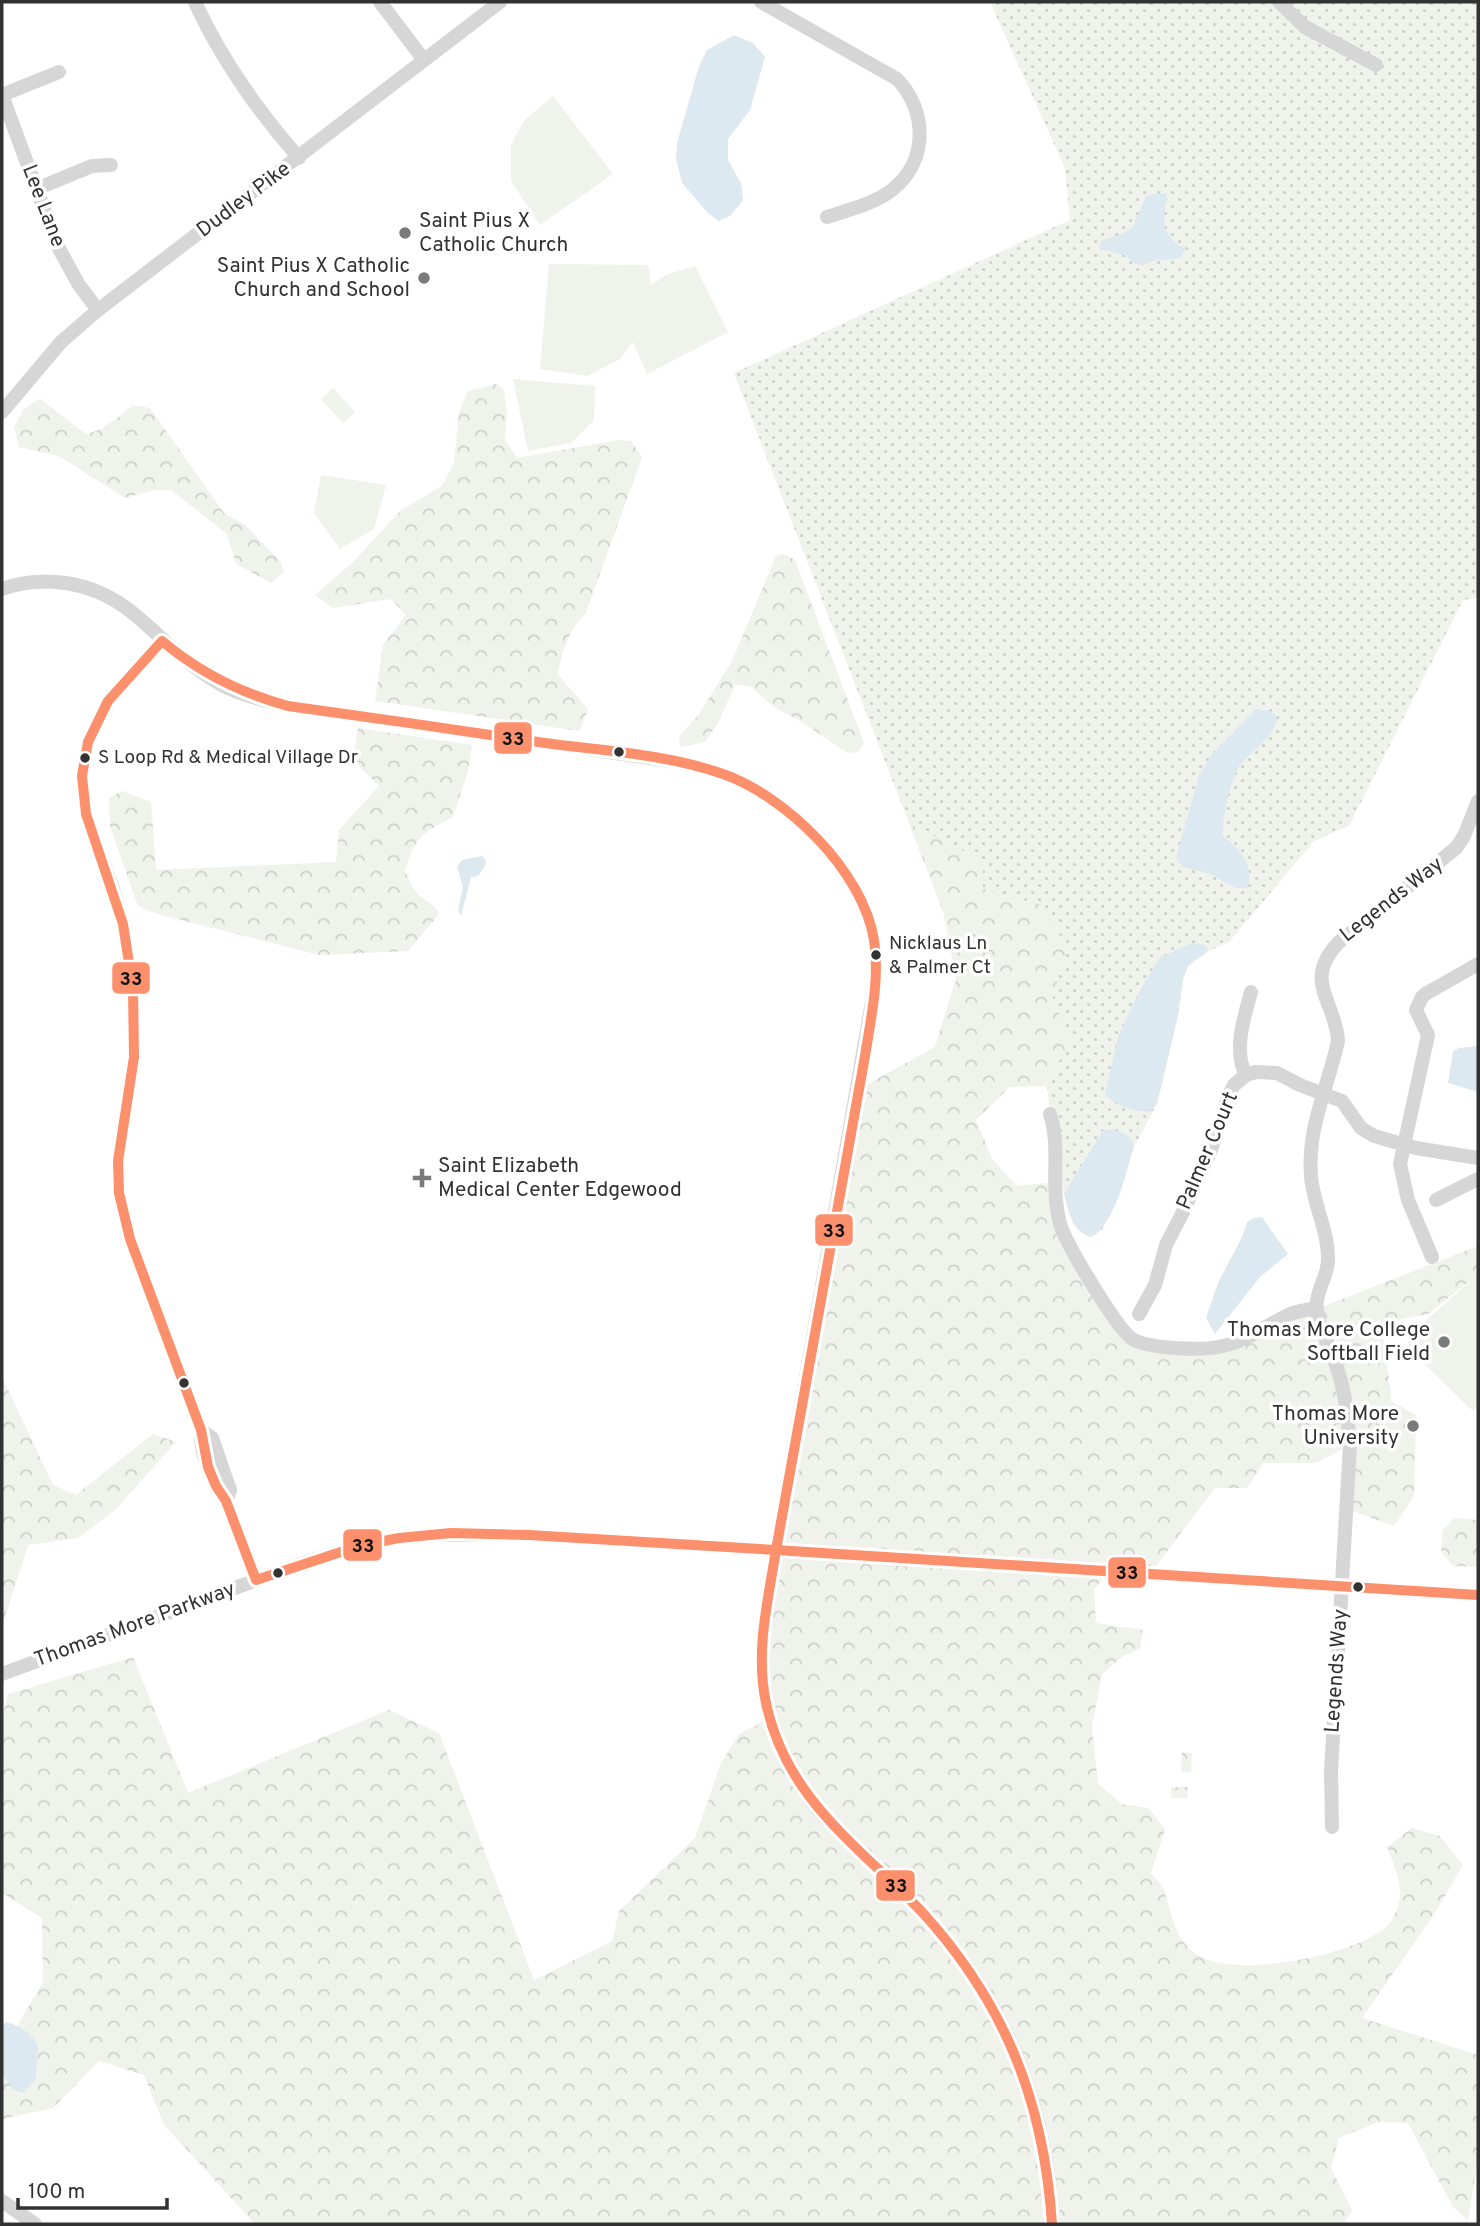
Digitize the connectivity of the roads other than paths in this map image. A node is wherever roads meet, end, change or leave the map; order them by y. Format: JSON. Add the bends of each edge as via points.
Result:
{"nodes":[{"id":1,"x":195,"y":2,"type":"edge"},
{"id":2,"x":380,"y":2,"type":"edge"},
{"id":3,"x":500,"y":2,"type":"edge"},
{"id":4,"x":761,"y":2,"type":"edge"},
{"id":5,"x":1279,"y":2,"type":"edge"},
{"id":6,"x":424,"y":60,"type":"junction"},
{"id":7,"x":1376,"y":65,"type":"dead end"},
{"id":8,"x":60,"y":72,"type":"dead end"},
{"id":9,"x":2,"y":95,"type":"edge"},
{"id":10,"x":299,"y":158,"type":"junction"},
{"id":11,"x":111,"y":165,"type":"dead end"},
{"id":12,"x":36,"y":189,"type":"junction"},
{"id":13,"x":827,"y":218,"type":"dead end"},
{"id":14,"x":98,"y":310,"type":"junction"},
{"id":15,"x":2,"y":412,"type":"edge"},
{"id":16,"x":2,"y":589,"type":"edge"},
{"id":17,"x":162,"y":640,"type":"junction"},
{"id":18,"x":1478,"y":801,"type":"edge"},
{"id":19,"x":1478,"y":964,"type":"edge"},
{"id":20,"x":1251,"y":992,"type":"dead end"},
{"id":21,"x":1246,"y":1075,"type":"junction"},
{"id":22,"x":1322,"y":1094,"type":"junction"},
{"id":23,"x":1050,"y":1114,"type":"dead end"},
{"id":24,"x":1405,"y":1145,"type":"junction"},
{"id":25,"x":1478,"y":1158,"type":"edge"},
{"id":26,"x":1478,"y":1179,"type":"edge"},
{"id":27,"x":1436,"y":1200,"type":"dead end"},
{"id":28,"x":1432,"y":1257,"type":"dead end"},
{"id":29,"x":1316,"y":1308,"type":"junction"},
{"id":30,"x":1139,"y":1314,"type":"dead end"},
{"id":31,"x":776,"y":1550,"type":"junction"},
{"id":32,"x":256,"y":1580,"type":"junction"},
{"id":33,"x":1342,"y":1586,"type":"junction"},
{"id":34,"x":1478,"y":1595,"type":"edge"},
{"id":35,"x":2,"y":1674,"type":"edge"},
{"id":36,"x":1332,"y":1827,"type":"dead end"},
{"id":37,"x":2,"y":2201,"type":"edge"},
{"id":38,"x":35,"y":2224,"type":"edge"},
{"id":39,"x":1052,"y":2224,"type":"edge"}],
"edges":[{"from":1,"to":10,"type":"street","via":[[233,71]]},
{"from":2,"to":6,"type":"street"},
{"from":3,"to":6,"type":"street","name":"Dudley Pike"},
{"from":4,"to":13,"type":"street","via":[[897,79],[918,111],[919,149],[903,180],[883,195]]},
{"from":5,"to":7,"type":"street","via":[[1312,32]]},
{"from":6,"to":10,"type":"street","name":"Dudley Pike"},
{"from":8,"to":9,"type":"street","name":"Lee Lane"},
{"from":9,"to":12,"type":"street","name":"Lee Lane"},
{"from":10,"to":14,"type":"street","name":"Dudley Pike"},
{"from":11,"to":12,"type":"street","via":[[92,166]]},
{"from":12,"to":14,"type":"street","name":"Lee Lane","via":[[65,261]]},
{"from":14,"to":15,"type":"street","name":"Dudley Pike","via":[[61,342]]},
{"from":16,"to":17,"type":"street","via":[[40,581],[82,586],[125,607]]},
{"from":17,"to":31,"type":"street","via":[[213,680],[288,706],[664,760],[726,775],[764,794],[799,821],[845,874],[870,922],[875,985]]},
{"from":17,"to":32,"type":"street","via":[[108,701],[88,742],[82,776],[86,814],[123,924],[133,989],[134,1057],[118,1161],[119,1193],[130,1239],[201,1430],[200,1442]]},
{"from":18,"to":22,"type":"street","name":"Legends Way","via":[[1456,848],[1328,954],[1321,982],[1338,1041]]},
{"from":19,"to":24,"type":"street","via":[[1419,1002],[1416,1010],[1429,1035]]},
{"from":20,"to":21,"type":"street","via":[[1240,1060]]},
{"from":21,"to":22,"type":"street","name":"Palmer Court","via":[[1277,1073]]},
{"from":21,"to":30,"type":"street","name":"Palmer Court","via":[[1228,1096],[1211,1150]]},
{"from":22,"to":24,"type":"street","name":"Palmer Court","via":[[1342,1101],[1365,1132]]},
{"from":22,"to":29,"type":"street","name":"Legends Way","via":[[1310,1173],[1328,1259]]},
{"from":23,"to":29,"type":"street","via":[[1061,1226],[1074,1254],[1130,1337],[1162,1346],[1217,1348]]},
{"from":24,"to":25,"type":"street","name":"Palmer Court"},
{"from":24,"to":28,"type":"street","via":[[1400,1154],[1401,1176]]},
{"from":26,"to":27,"type":"street"},
{"from":29,"to":33,"type":"street","name":"Legends Way","via":[[1347,1407],[1350,1445]]},
{"from":31,"to":32,"type":"street","name":"Thomas More Parkway","via":[[525,1535],[423,1535],[369,1543]]},
{"from":31,"to":33,"type":"street","name":"Thomas More Parkway"},
{"from":31,"to":39,"type":"street","via":[[761,1665],[777,1744],[818,1810],[930,1922],[974,1977],[999,2018],[1033,2104]]},
{"from":32,"to":35,"type":"street","name":"Thomas More Parkway"},
{"from":33,"to":34,"type":"street","name":"Thomas More Parkway"},
{"from":33,"to":36,"type":"street","name":"Legends Way"},
{"from":37,"to":38,"type":"street"}]}
